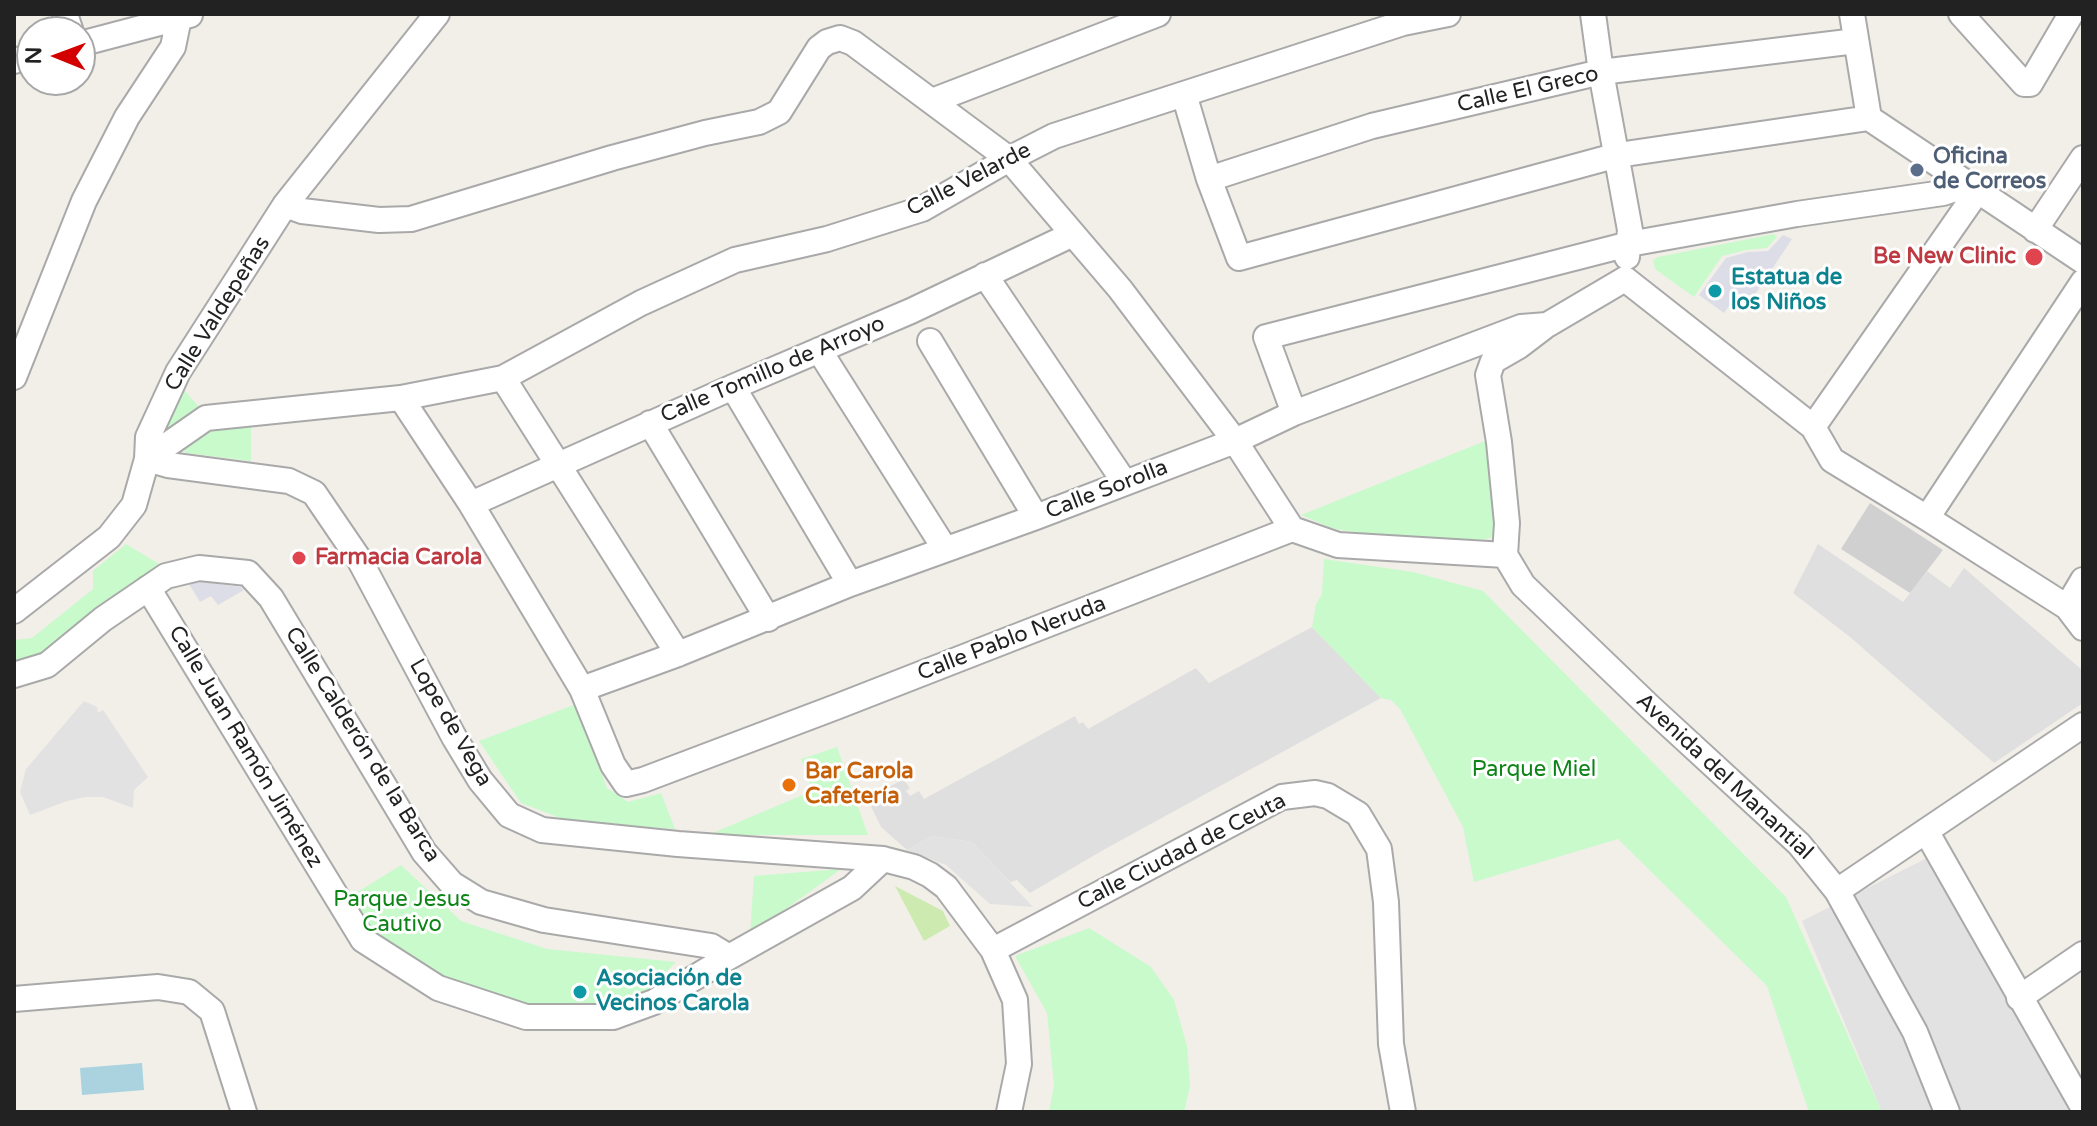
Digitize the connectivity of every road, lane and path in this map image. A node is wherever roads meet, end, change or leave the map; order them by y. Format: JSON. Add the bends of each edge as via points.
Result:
{"nodes":[{"id":1,"x":437,"y":14,"type":"edge"},
{"id":2,"x":1448,"y":14,"type":"edge"},
{"id":3,"x":1593,"y":14,"type":"edge"},
{"id":4,"x":1852,"y":14,"type":"edge"},
{"id":5,"x":1961,"y":14,"type":"edge"},
{"id":6,"x":2071,"y":14,"type":"edge"},
{"id":7,"x":184,"y":15,"type":"edge"},
{"id":8,"x":1152,"y":15,"type":"edge"},
{"id":9,"x":96,"y":40,"type":"edge"},
{"id":10,"x":1856,"y":41,"type":"junction"},
{"id":11,"x":1601,"y":72,"type":"junction"},
{"id":12,"x":1184,"y":94,"type":"junction"},
{"id":13,"x":932,"y":101,"type":"junction"},
{"id":14,"x":1869,"y":118,"type":"junction"},
{"id":15,"x":1618,"y":155,"type":"junction"},
{"id":16,"x":2083,"y":158,"type":"edge"},
{"id":17,"x":1009,"y":159,"type":"junction"},
{"id":18,"x":1209,"y":179,"type":"junction"},
{"id":19,"x":1972,"y":188,"type":"junction"},
{"id":20,"x":285,"y":205,"type":"junction"},
{"id":21,"x":2035,"y":230,"type":"junction"},
{"id":22,"x":1073,"y":234,"type":"junction"},
{"id":23,"x":1629,"y":244,"type":"junction"},
{"id":24,"x":2083,"y":261,"type":"edge"},
{"id":25,"x":985,"y":275,"type":"junction"},
{"id":26,"x":1625,"y":279,"type":"junction"},
{"id":27,"x":2083,"y":282,"type":"edge"},
{"id":28,"x":1547,"y":325,"type":"junction"},
{"id":29,"x":930,"y":341,"type":"dead end"},
{"id":30,"x":819,"y":350,"type":"junction"},
{"id":31,"x":14,"y":377,"type":"edge"},
{"id":32,"x":503,"y":378,"type":"junction"},
{"id":33,"x":733,"y":387,"type":"junction"},
{"id":34,"x":401,"y":398,"type":"junction"},
{"id":35,"x":1294,"y":413,"type":"junction"},
{"id":36,"x":650,"y":423,"type":"junction"},
{"id":37,"x":1813,"y":427,"type":"junction"},
{"id":38,"x":1235,"y":441,"type":"junction"},
{"id":39,"x":147,"y":459,"type":"junction"},
{"id":40,"x":559,"y":464,"type":"junction"},
{"id":41,"x":1125,"y":483,"type":"junction"},
{"id":42,"x":471,"y":504,"type":"junction"},
{"id":43,"x":1036,"y":517,"type":"junction"},
{"id":44,"x":1927,"y":518,"type":"junction"},
{"id":45,"x":1292,"y":529,"type":"junction"},
{"id":46,"x":945,"y":549,"type":"junction"},
{"id":47,"x":1505,"y":555,"type":"junction"},
{"id":48,"x":2083,"y":580,"type":"edge"},
{"id":49,"x":850,"y":584,"type":"junction"},
{"id":50,"x":148,"y":588,"type":"junction"},
{"id":51,"x":2067,"y":607,"type":"junction"},
{"id":52,"x":14,"y":611,"type":"edge"},
{"id":53,"x":768,"y":619,"type":"junction"},
{"id":54,"x":2083,"y":628,"type":"edge"},
{"id":55,"x":678,"y":654,"type":"junction"},
{"id":56,"x":14,"y":675,"type":"edge"},
{"id":57,"x":582,"y":689,"type":"junction"},
{"id":58,"x":2083,"y":725,"type":"edge"},
{"id":59,"x":1926,"y":831,"type":"junction"},
{"id":60,"x":883,"y":859,"type":"junction"},
{"id":61,"x":1837,"y":891,"type":"junction"},
{"id":62,"x":993,"y":950,"type":"junction"},
{"id":63,"x":2083,"y":954,"type":"edge"},
{"id":64,"x":729,"y":957,"type":"junction"},
{"id":65,"x":2019,"y":998,"type":"junction"},
{"id":66,"x":14,"y":999,"type":"edge"},
{"id":67,"x":2083,"y":1107,"type":"edge"},
{"id":68,"x":244,"y":1112,"type":"edge"},
{"id":69,"x":1009,"y":1112,"type":"edge"},
{"id":70,"x":1403,"y":1112,"type":"edge"},
{"id":71,"x":1947,"y":1112,"type":"edge"}],
"edges":[{"from":1,"to":20,"type":"street","name":"Calle Valdepeñas"},
{"from":2,"to":12,"type":"street","name":"Calle Velarde","via":[[1403,23]]},
{"from":3,"to":11,"type":"street"},
{"from":4,"to":10,"type":"street"},
{"from":5,"to":6,"type":"street","via":[[2024,84],[2030,84]]},
{"from":7,"to":9,"type":"street"},
{"from":7,"to":31,"type":"street","via":[[173,47],[127,117],[84,201]]},
{"from":8,"to":13,"type":"street"},
{"from":10,"to":11,"type":"street","name":"Calle El Greco"},
{"from":10,"to":14,"type":"street"},
{"from":11,"to":15,"type":"street"},
{"from":11,"to":18,"type":"street","name":"Calle El Greco","via":[[1372,126]]},
{"from":12,"to":17,"type":"street","name":"Calle Velarde","via":[[1054,136]]},
{"from":12,"to":18,"type":"street"},
{"from":13,"to":17,"type":"street"},
{"from":13,"to":20,"type":"street","via":[[840,38],[819,48],[779,112],[759,122],[612,158],[411,219],[379,220]]},
{"from":14,"to":15,"type":"street"},
{"from":14,"to":19,"type":"street"},
{"from":15,"to":18,"type":"street","via":[[1239,258]]},
{"from":15,"to":23,"type":"street"},
{"from":16,"to":21,"type":"street"},
{"from":17,"to":22,"type":"street"},
{"from":17,"to":32,"type":"street","name":"Calle Velarde","via":[[922,209],[735,260],[641,303]]},
{"from":19,"to":21,"type":"street"},
{"from":19,"to":23,"type":"street"},
{"from":19,"to":37,"type":"street"},
{"from":20,"to":39,"type":"street","name":"Calle Valdepeñas","via":[[178,372],[148,437]]},
{"from":21,"to":24,"type":"street"},
{"from":22,"to":25,"type":"street","name":"Calle Tomillo de Arroyo"},
{"from":22,"to":38,"type":"street"},
{"from":23,"to":26,"type":"street"},
{"from":23,"to":35,"type":"street","via":[[1266,337]]},
{"from":25,"to":30,"type":"street","name":"Calle Tomillo de Arroyo"},
{"from":25,"to":41,"type":"street"},
{"from":26,"to":28,"type":"street","name":"Calle Sorolla"},
{"from":26,"to":37,"type":"street"},
{"from":27,"to":44,"type":"street"},
{"from":28,"to":35,"type":"street","name":"Calle Sorolla","via":[[1521,327]]},
{"from":28,"to":47,"type":"street","via":[[1493,361],[1488,375],[1507,523]]},
{"from":29,"to":43,"type":"street"},
{"from":30,"to":33,"type":"street","name":"Calle Tomillo de Arroyo"},
{"from":30,"to":46,"type":"street"},
{"from":32,"to":34,"type":"street","name":"Calle Velarde"},
{"from":32,"to":40,"type":"street"},
{"from":33,"to":36,"type":"street","name":"Calle Tomillo de Arroyo"},
{"from":33,"to":49,"type":"street"},
{"from":34,"to":39,"type":"street","via":[[206,418]]},
{"from":34,"to":42,"type":"street"},
{"from":35,"to":38,"type":"street","name":"Calle Sorolla"},
{"from":36,"to":40,"type":"street","name":"Calle Tomillo de Arroyo"},
{"from":36,"to":53,"type":"street"},
{"from":37,"to":44,"type":"street","via":[[1832,460]]},
{"from":38,"to":41,"type":"street","name":"Calle Sorolla"},
{"from":38,"to":45,"type":"street"},
{"from":39,"to":52,"type":"street","name":"Calle Valdepeñas","via":[[134,505],[109,537]]},
{"from":39,"to":60,"type":"street","name":"Lope de Vega","via":[[289,481],[314,493],[359,559],[480,780],[509,815],[542,830]]},
{"from":40,"to":42,"type":"street","name":"Calle Tomillo de Arroyo"},
{"from":40,"to":55,"type":"street"},
{"from":41,"to":43,"type":"street","name":"Calle Sorolla"},
{"from":42,"to":57,"type":"street"},
{"from":43,"to":46,"type":"street","name":"Calle Sorolla"},
{"from":44,"to":51,"type":"street"},
{"from":45,"to":47,"type":"street","via":[[1338,545]]},
{"from":45,"to":57,"type":"street","name":"Calle Pablo Neruda","via":[[626,784]]},
{"from":46,"to":49,"type":"street","name":"Calle Sorolla"},
{"from":47,"to":61,"type":"street","name":"Avenida del Manantial","via":[[1523,585],[1799,844]]},
{"from":48,"to":51,"type":"street"},
{"from":49,"to":53,"type":"street","name":"Calle Sorolla"},
{"from":50,"to":56,"type":"street","via":[[47,665]]},
{"from":50,"to":64,"type":"street","name":"Calle Calderón de la Barca","via":[[166,576],[199,568],[248,573],[271,598],[424,852],[452,884],[481,902],[544,920],[711,946]]},
{"from":50,"to":64,"type":"street","name":"Calle Juan Ramón Jiménez","via":[[363,940],[438,988],[526,1017],[613,1017],[654,1002]]},
{"from":51,"to":54,"type":"street"},
{"from":53,"to":55,"type":"street","name":"Calle Sorolla"},
{"from":55,"to":57,"type":"street","name":"Calle Sorolla"},
{"from":58,"to":59,"type":"street"},
{"from":59,"to":61,"type":"street"},
{"from":59,"to":65,"type":"street"},
{"from":60,"to":62,"type":"street","name":"Lope de Vega","via":[[914,867],[946,887]]},
{"from":60,"to":64,"type":"street","name":"Calle Juan Ramón Jiménez","via":[[852,888]]},
{"from":61,"to":71,"type":"street","name":"Avenida del Manantial","via":[[1915,1032]]},
{"from":62,"to":69,"type":"street","name":"Lope de Vega","via":[[1015,1000],[1019,1064]]},
{"from":62,"to":70,"type":"street","name":"Calle Ciudad de Ceuta","via":[[1282,797],[1328,796],[1358,814],[1379,849],[1391,1044]]},
{"from":63,"to":65,"type":"street"},
{"from":65,"to":67,"type":"street"},
{"from":66,"to":68,"type":"street","via":[[158,987],[189,992],[212,1011]]}]}
